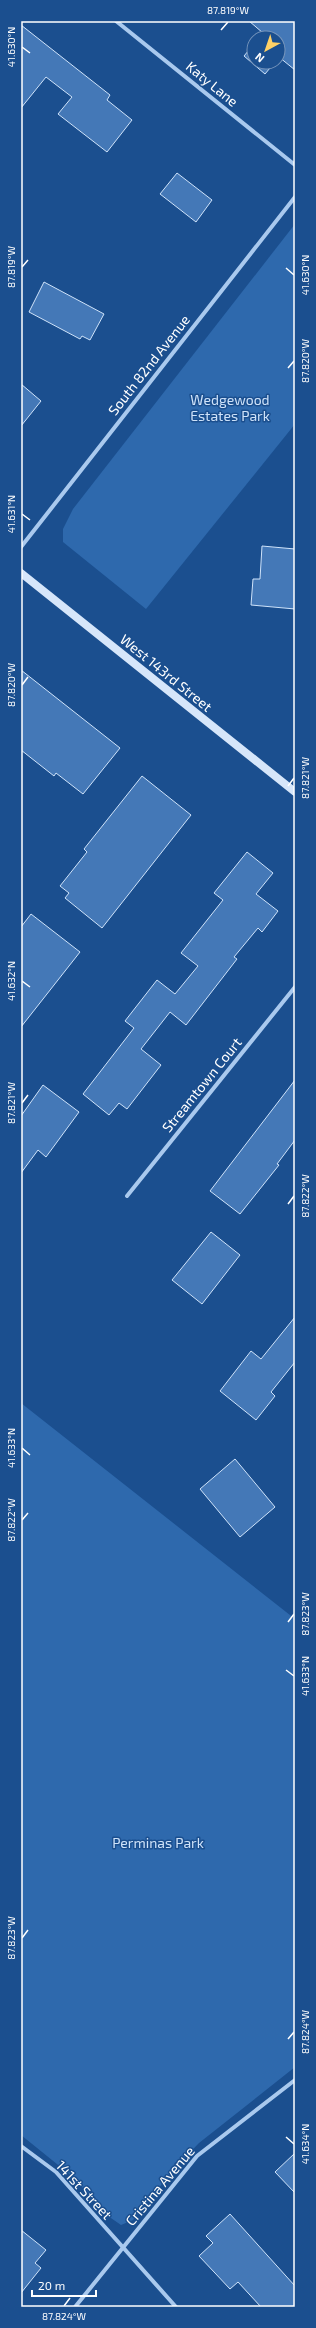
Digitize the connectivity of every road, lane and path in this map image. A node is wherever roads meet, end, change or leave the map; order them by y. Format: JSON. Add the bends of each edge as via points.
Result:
{"nodes":[{"id":1,"x":116,"y":21,"type":"edge"},
{"id":2,"x":295,"y":165,"type":"edge"},
{"id":3,"x":295,"y":197,"type":"edge"},
{"id":4,"x":21,"y":547,"type":"edge"},
{"id":5,"x":21,"y":574,"type":"edge"},
{"id":6,"x":295,"y":792,"type":"edge"},
{"id":7,"x":295,"y":987,"type":"edge"},
{"id":8,"x":127,"y":1196,"type":"dead end"},
{"id":9,"x":295,"y":2080,"type":"edge"},
{"id":10,"x":21,"y":2146,"type":"edge"},
{"id":11,"x":122,"y":2248,"type":"junction"},
{"id":12,"x":75,"y":2307,"type":"edge"},
{"id":13,"x":176,"y":2307,"type":"edge"}],
"edges":[{"from":1,"to":2,"type":"street","name":"Katy Lane"},
{"from":3,"to":4,"type":"street","name":"South 82nd Avenue"},
{"from":5,"to":6,"type":"main road","name":"West 143rd Street"},
{"from":7,"to":8,"type":"street","name":"Streamtown Court"},
{"from":9,"to":11,"type":"street","name":"Cristina Avenue","via":[[197,2156]]},
{"from":10,"to":11,"type":"street","name":"141st Street","via":[[56,2172]]},
{"from":11,"to":12,"type":"street","name":"Cristina Avenue"},
{"from":11,"to":13,"type":"street","name":"141st Street"}]}
